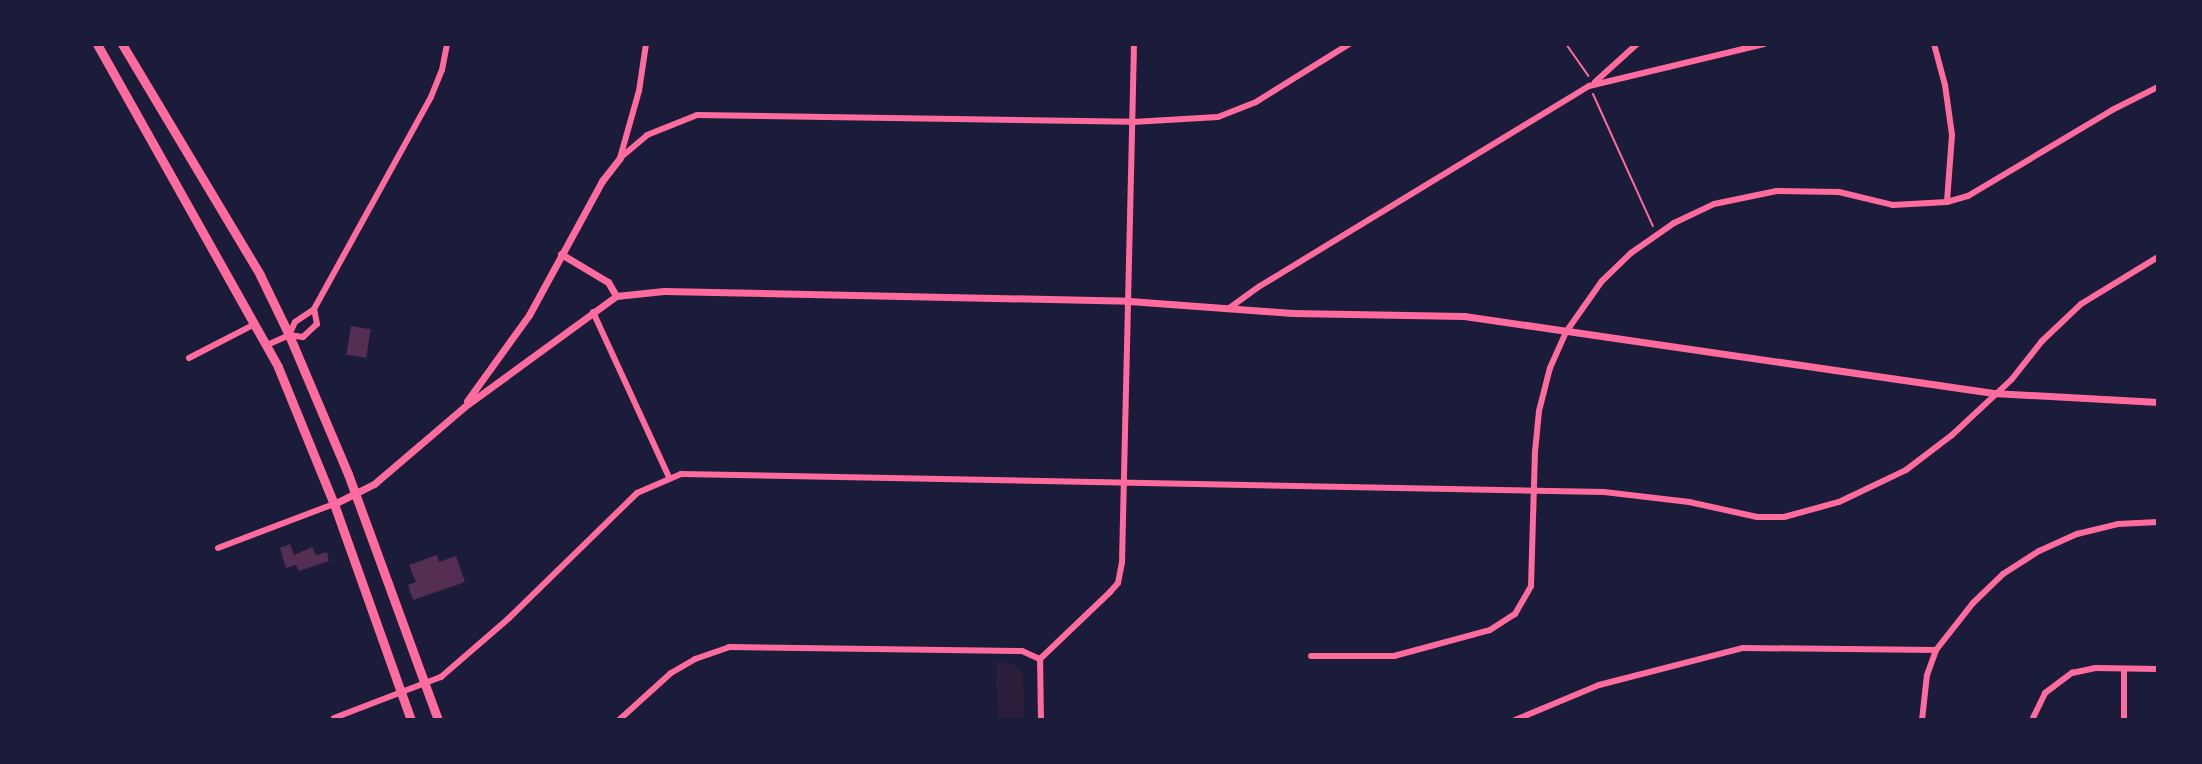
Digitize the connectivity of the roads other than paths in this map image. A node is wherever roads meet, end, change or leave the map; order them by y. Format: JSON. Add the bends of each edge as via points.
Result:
{"nodes":[{"id":1,"x":97,"y":44,"type":"edge"},
{"id":2,"x":122,"y":44,"type":"edge"},
{"id":3,"x":447,"y":44,"type":"edge"},
{"id":4,"x":646,"y":44,"type":"edge"},
{"id":5,"x":1134,"y":44,"type":"edge"},
{"id":6,"x":1349,"y":44,"type":"edge"},
{"id":7,"x":1637,"y":44,"type":"edge"},
{"id":8,"x":1764,"y":44,"type":"edge"},
{"id":9,"x":1934,"y":44,"type":"edge"},
{"id":10,"x":1591,"y":84,"type":"junction"},
{"id":11,"x":2158,"y":87,"type":"edge"},
{"id":12,"x":1133,"y":122,"type":"junction"},
{"id":13,"x":620,"y":158,"type":"junction"},
{"id":14,"x":1947,"y":202,"type":"junction"},
{"id":15,"x":561,"y":254,"type":"junction"},
{"id":16,"x":2158,"y":257,"type":"edge"},
{"id":17,"x":616,"y":296,"type":"junction"},
{"id":18,"x":1129,"y":301,"type":"junction"},
{"id":19,"x":314,"y":309,"type":"junction"},
{"id":20,"x":1228,"y":310,"type":"junction"},
{"id":21,"x":593,"y":312,"type":"junction"},
{"id":22,"x":255,"y":324,"type":"junction"},
{"id":23,"x":1566,"y":332,"type":"junction"},
{"id":24,"x":289,"y":335,"type":"junction"},
{"id":25,"x":267,"y":345,"type":"junction"},
{"id":26,"x":189,"y":358,"type":"dead end"},
{"id":27,"x":1993,"y":393,"type":"junction"},
{"id":28,"x":2158,"y":402,"type":"edge"},
{"id":29,"x":464,"y":407,"type":"junction"},
{"id":30,"x":669,"y":477,"type":"junction"},
{"id":31,"x":1125,"y":482,"type":"junction"},
{"id":32,"x":1534,"y":492,"type":"junction"},
{"id":33,"x":355,"y":493,"type":"junction"},
{"id":34,"x":334,"y":504,"type":"junction"},
{"id":35,"x":2158,"y":522,"type":"edge"},
{"id":36,"x":218,"y":548,"type":"dead end"},
{"id":37,"x":1936,"y":650,"type":"junction"},
{"id":38,"x":1311,"y":656,"type":"dead end"},
{"id":39,"x":1040,"y":659,"type":"junction"},
{"id":40,"x":2158,"y":669,"type":"edge"},
{"id":41,"x":2124,"y":670,"type":"junction"},
{"id":42,"x":423,"y":685,"type":"junction"},
{"id":43,"x":399,"y":693,"type":"junction"},
{"id":44,"x":334,"y":718,"type":"dead end"},
{"id":45,"x":411,"y":720,"type":"edge"},
{"id":46,"x":438,"y":720,"type":"edge"},
{"id":47,"x":619,"y":720,"type":"edge"},
{"id":48,"x":1041,"y":720,"type":"edge"},
{"id":49,"x":1515,"y":720,"type":"edge"},
{"id":50,"x":1922,"y":720,"type":"edge"},
{"id":51,"x":2032,"y":720,"type":"edge"},
{"id":52,"x":2124,"y":720,"type":"edge"}],
"edges":[{"from":1,"to":22,"type":"main road"},
{"from":2,"to":24,"type":"main road","via":[[260,275]]},
{"from":3,"to":19,"type":"street","via":[[431,97]]},
{"from":4,"to":13,"type":"street"},
{"from":5,"to":12,"type":"street"},
{"from":6,"to":12,"type":"street","via":[[1256,102],[1218,117]]},
{"from":7,"to":10,"type":"street"},
{"from":8,"to":10,"type":"street"},
{"from":9,"to":14,"type":"street","via":[[1952,135]]},
{"from":10,"to":20,"type":"street"},
{"from":11,"to":14,"type":"street","via":[[1968,196]]},
{"from":12,"to":13,"type":"street","via":[[697,115],[647,135]]},
{"from":12,"to":18,"type":"street"},
{"from":13,"to":15,"type":"street"},
{"from":14,"to":23,"type":"street","via":[[1893,205],[1839,192],[1777,191],[1714,204],[1631,253],[1602,281]]},
{"from":15,"to":17,"type":"street","via":[[608,282]]},
{"from":15,"to":29,"type":"street","via":[[529,315]]},
{"from":16,"to":27,"type":"street","via":[[2081,304]]},
{"from":17,"to":18,"type":"street","via":[[664,291]]},
{"from":17,"to":21,"type":"street"},
{"from":18,"to":20,"type":"street"},
{"from":18,"to":31,"type":"street"},
{"from":19,"to":24,"type":"street","via":[[295,322]]},
{"from":19,"to":24,"type":"street","via":[[317,324],[303,337]]},
{"from":20,"to":23,"type":"street","via":[[1464,316]]},
{"from":21,"to":29,"type":"street"},
{"from":21,"to":30,"type":"street"},
{"from":22,"to":25,"type":"main road"},
{"from":22,"to":26,"type":"street"},
{"from":23,"to":27,"type":"street"},
{"from":23,"to":32,"type":"street","via":[[1539,411]]},
{"from":24,"to":25,"type":"street"},
{"from":24,"to":33,"type":"main road"},
{"from":25,"to":34,"type":"main road"},
{"from":27,"to":28,"type":"street"},
{"from":27,"to":32,"type":"street","via":[[1952,435],[1906,470],[1839,502],[1784,517],[1604,492]]},
{"from":29,"to":33,"type":"street","via":[[374,484]]},
{"from":30,"to":31,"type":"street"},
{"from":30,"to":42,"type":"street","via":[[637,493],[500,627],[441,677]]},
{"from":31,"to":32,"type":"street"},
{"from":31,"to":39,"type":"street","via":[[1118,583]]},
{"from":32,"to":38,"type":"street","via":[[1531,586],[1522,606],[1507,620],[1394,656]]},
{"from":33,"to":34,"type":"street"},
{"from":33,"to":42,"type":"main road"},
{"from":34,"to":36,"type":"street"},
{"from":34,"to":43,"type":"main road"},
{"from":35,"to":37,"type":"street","via":[[2098,528],[2039,551],[1987,588]]},
{"from":37,"to":49,"type":"street","via":[[1743,648],[1599,685]]},
{"from":37,"to":50,"type":"street"},
{"from":39,"to":47,"type":"street","via":[[1022,651],[729,647],[671,673]]},
{"from":39,"to":48,"type":"street"},
{"from":40,"to":41,"type":"street"},
{"from":41,"to":51,"type":"street","via":[[2072,673],[2045,693]]},
{"from":41,"to":52,"type":"street"},
{"from":42,"to":43,"type":"street"},
{"from":42,"to":46,"type":"main road"},
{"from":43,"to":44,"type":"street"},
{"from":43,"to":45,"type":"main road"}]}
